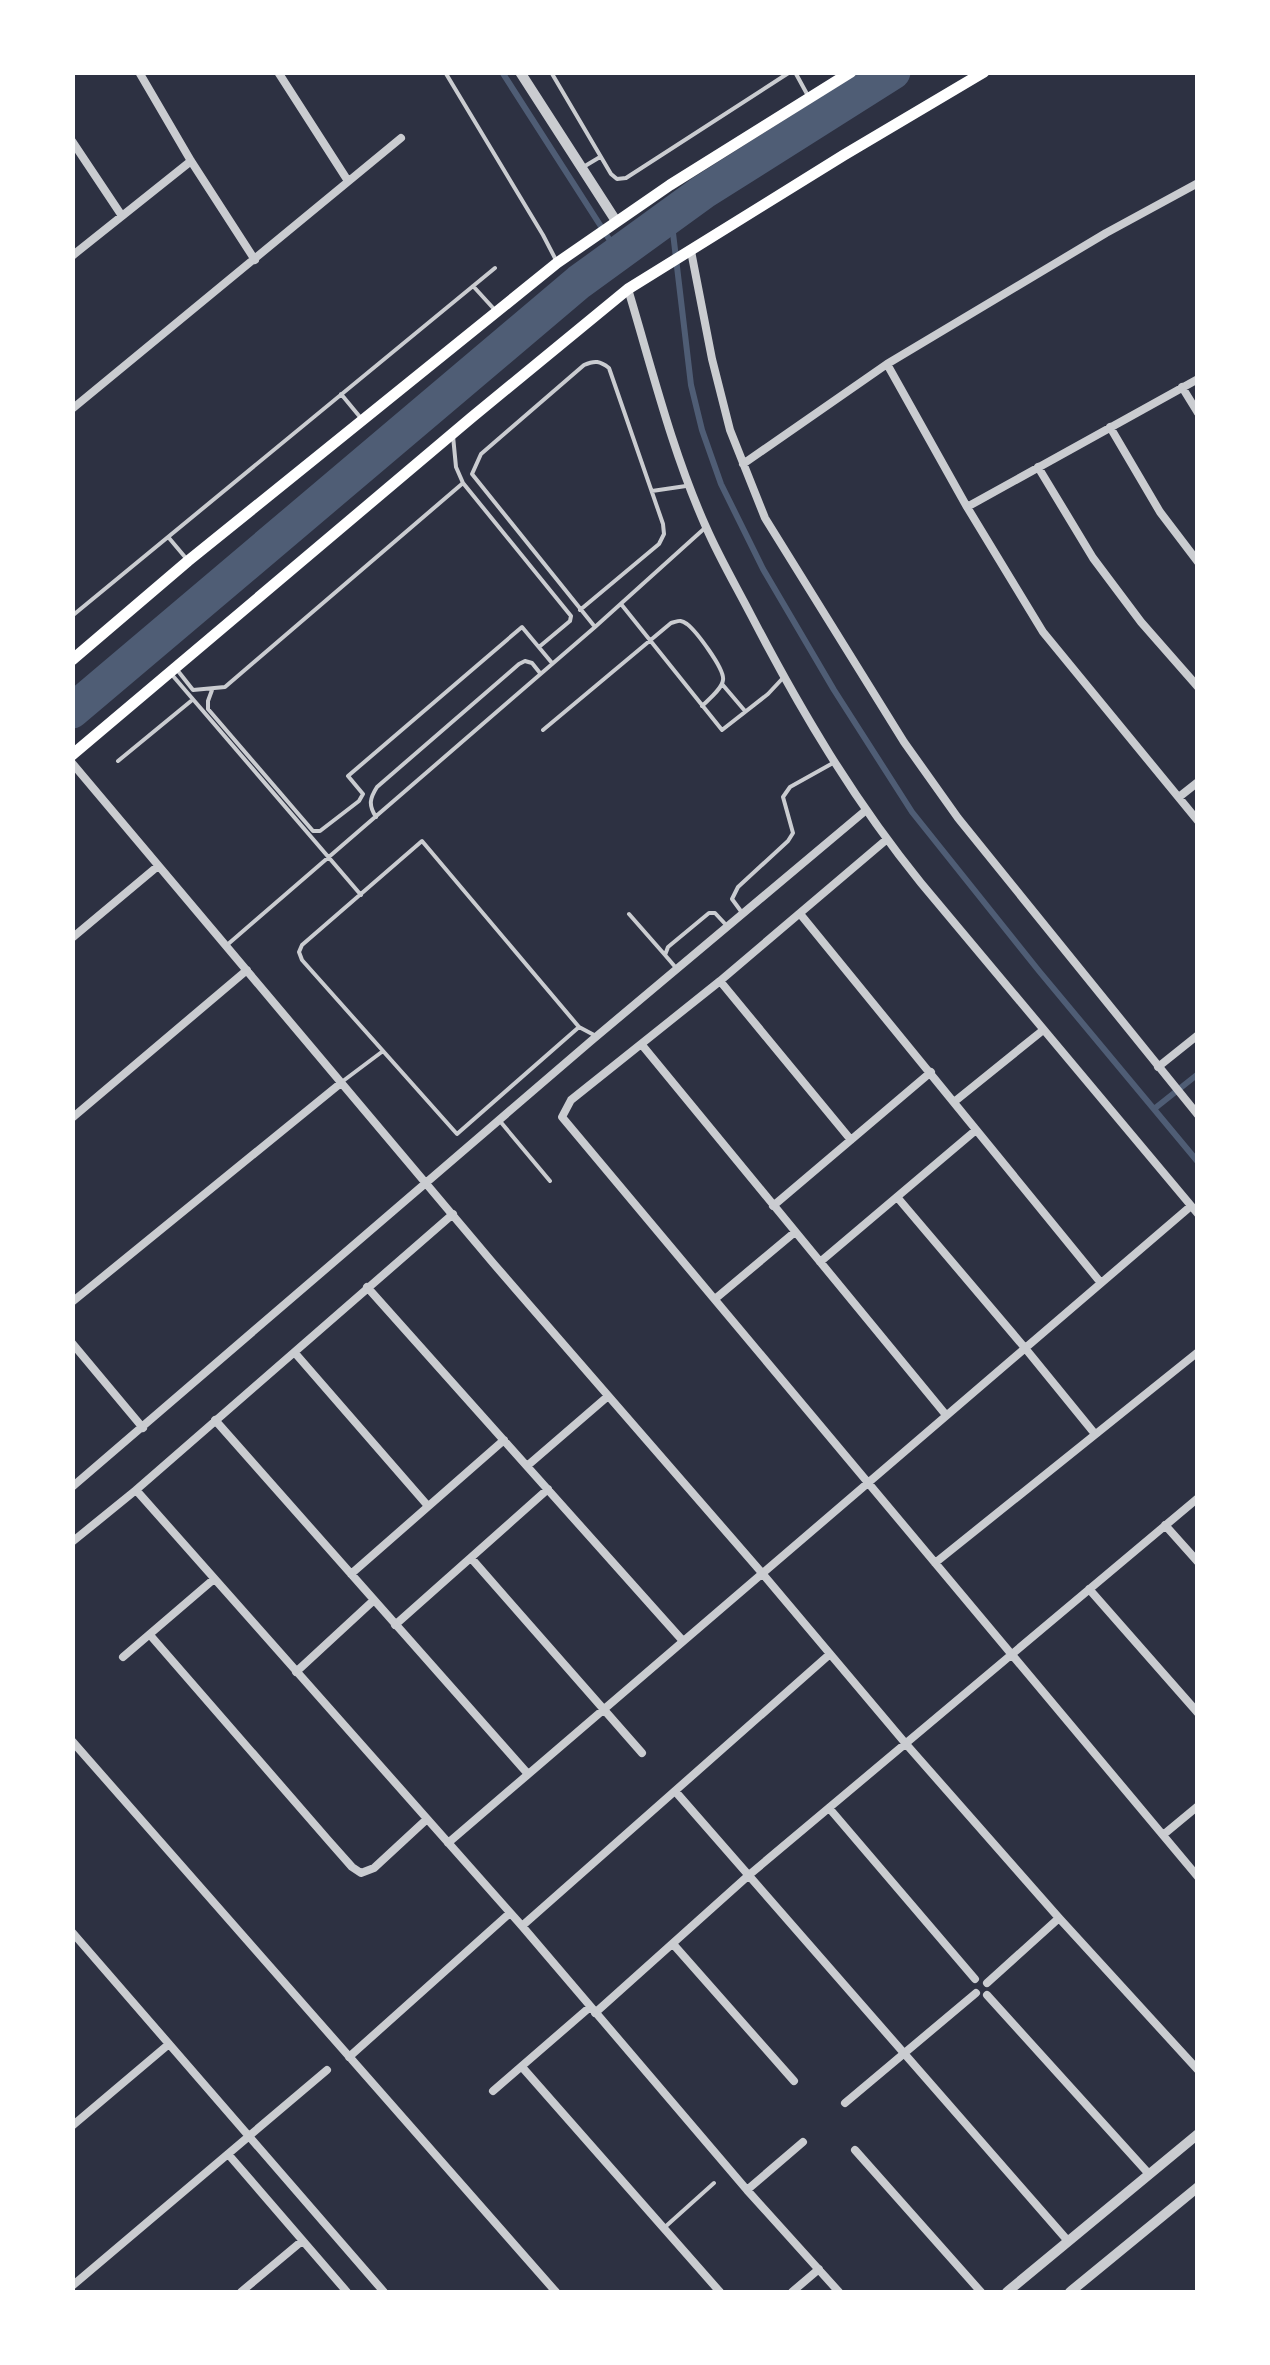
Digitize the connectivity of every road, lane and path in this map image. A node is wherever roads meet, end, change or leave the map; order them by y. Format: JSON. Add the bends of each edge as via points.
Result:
{"nodes":[{"id":1,"x":139,"y":72,"type":"edge"},
{"id":2,"x":278,"y":72,"type":"edge"},
{"id":3,"x":444,"y":72,"type":"edge"},
{"id":4,"x":520,"y":72,"type":"edge"},
{"id":5,"x":552,"y":72,"type":"edge"},
{"id":6,"x":792,"y":72,"type":"edge"},
{"id":7,"x":852,"y":72,"type":"edge"},
{"id":8,"x":984,"y":72,"type":"edge"},
{"id":9,"x":809,"y":98,"type":"junction"},
{"id":10,"x":401,"y":138,"type":"dead end"},
{"id":11,"x":72,"y":142,"type":"edge"},
{"id":12,"x":600,"y":157,"type":"junction"},
{"id":13,"x":192,"y":161,"type":"junction"},
{"id":14,"x":581,"y":169,"type":"junction"},
{"id":15,"x":348,"y":181,"type":"junction"},
{"id":16,"x":1198,"y":182,"type":"edge"},
{"id":17,"x":122,"y":216,"type":"junction"},
{"id":18,"x":613,"y":223,"type":"junction"},
{"id":19,"x":685,"y":255,"type":"junction"},
{"id":20,"x":72,"y":256,"type":"edge"},
{"id":21,"x":256,"y":260,"type":"junction"},
{"id":22,"x":557,"y":263,"type":"junction"},
{"id":23,"x":495,"y":268,"type":"dead end"},
{"id":24,"x":473,"y":286,"type":"junction"},
{"id":25,"x":632,"y":286,"type":"junction"},
{"id":26,"x":497,"y":312,"type":"junction"},
{"id":27,"x":887,"y":364,"type":"junction"},
{"id":28,"x":1198,"y":379,"type":"edge"},
{"id":29,"x":1182,"y":387,"type":"junction"},
{"id":30,"x":341,"y":394,"type":"junction"},
{"id":31,"x":72,"y":410,"type":"edge"},
{"id":32,"x":1198,"y":413,"type":"edge"},
{"id":33,"x":364,"y":420,"type":"junction"},
{"id":34,"x":1110,"y":426,"type":"junction"},
{"id":35,"x":452,"y":434,"type":"junction"},
{"id":36,"x":743,"y":464,"type":"junction"},
{"id":37,"x":1038,"y":467,"type":"junction"},
{"id":38,"x":463,"y":483,"type":"junction"},
{"id":39,"x":690,"y":486,"type":"junction"},
{"id":40,"x":652,"y":491,"type":"junction"},
{"id":41,"x":967,"y":507,"type":"junction"},
{"id":42,"x":706,"y":527,"type":"junction"},
{"id":43,"x":168,"y":537,"type":"junction"},
{"id":44,"x":188,"y":560,"type":"junction"},
{"id":45,"x":1198,"y":562,"type":"edge"},
{"id":46,"x":622,"y":604,"type":"junction"},
{"id":47,"x":580,"y":610,"type":"junction"},
{"id":48,"x":72,"y":616,"type":"edge"},
{"id":49,"x":594,"y":628,"type":"junction"},
{"id":50,"x":650,"y":640,"type":"junction"},
{"id":51,"x":539,"y":647,"type":"junction"},
{"id":52,"x":72,"y":660,"type":"edge"},
{"id":53,"x":552,"y":663,"type":"junction"},
{"id":54,"x":172,"y":670,"type":"junction"},
{"id":55,"x":540,"y":673,"type":"junction"},
{"id":56,"x":784,"y":678,"type":"junction"},
{"id":57,"x":722,"y":684,"type":"junction"},
{"id":58,"x":1198,"y":687,"type":"edge"},
{"id":59,"x":212,"y":690,"type":"junction"},
{"id":60,"x":192,"y":700,"type":"junction"},
{"id":61,"x":702,"y":706,"type":"junction"},
{"id":62,"x":745,"y":712,"type":"junction"},
{"id":63,"x":542,"y":730,"type":"dead end"},
{"id":64,"x":72,"y":754,"type":"edge"},
{"id":65,"x":118,"y":761,"type":"dead end"},
{"id":66,"x":72,"y":763,"type":"edge"},
{"id":67,"x":833,"y":763,"type":"junction"},
{"id":68,"x":1198,"y":782,"type":"edge"},
{"id":69,"x":1178,"y":797,"type":"junction"},
{"id":70,"x":865,"y":811,"type":"junction"},
{"id":71,"x":376,"y":816,"type":"junction"},
{"id":72,"x":1198,"y":821,"type":"edge"},
{"id":73,"x":886,"y":840,"type":"junction"},
{"id":74,"x":328,"y":858,"type":"junction"},
{"id":75,"x":158,"y":866,"type":"junction"},
{"id":76,"x":360,"y":895,"type":"junction"},
{"id":77,"x":629,"y":914,"type":"dead end"},
{"id":78,"x":743,"y":914,"type":"junction"},
{"id":79,"x":801,"y":915,"type":"junction"},
{"id":80,"x":728,"y":927,"type":"junction"},
{"id":81,"x":72,"y":938,"type":"edge"},
{"id":82,"x":226,"y":946,"type":"junction"},
{"id":83,"x":665,"y":955,"type":"junction"},
{"id":84,"x":677,"y":969,"type":"junction"},
{"id":85,"x":247,"y":970,"type":"junction"},
{"id":86,"x":720,"y":981,"type":"junction"},
{"id":87,"x":579,"y":1027,"type":"junction"},
{"id":88,"x":1042,"y":1031,"type":"junction"},
{"id":89,"x":1198,"y":1035,"type":"edge"},
{"id":90,"x":594,"y":1038,"type":"junction"},
{"id":91,"x":642,"y":1045,"type":"junction"},
{"id":92,"x":384,"y":1051,"type":"junction"},
{"id":93,"x":1158,"y":1066,"type":"junction"},
{"id":94,"x":931,"y":1072,"type":"junction"},
{"id":95,"x":341,"y":1083,"type":"junction"},
{"id":96,"x":954,"y":1102,"type":"junction"},
{"id":97,"x":1197,"y":1114,"type":"edge"},
{"id":98,"x":72,"y":1118,"type":"edge"},
{"id":99,"x":498,"y":1120,"type":"junction"},
{"id":100,"x":976,"y":1130,"type":"junction"},
{"id":101,"x":850,"y":1140,"type":"junction"},
{"id":102,"x":550,"y":1181,"type":"dead end"},
{"id":103,"x":426,"y":1182,"type":"junction"},
{"id":104,"x":897,"y":1197,"type":"junction"},
{"id":105,"x":773,"y":1206,"type":"junction"},
{"id":106,"x":1190,"y":1206,"type":"junction"},
{"id":107,"x":453,"y":1214,"type":"junction"},
{"id":108,"x":1198,"y":1214,"type":"edge"},
{"id":109,"x":795,"y":1232,"type":"junction"},
{"id":110,"x":820,"y":1262,"type":"junction"},
{"id":111,"x":1101,"y":1282,"type":"junction"},
{"id":112,"x":367,"y":1287,"type":"junction"},
{"id":113,"x":715,"y":1299,"type":"junction"},
{"id":114,"x":72,"y":1302,"type":"edge"},
{"id":115,"x":72,"y":1343,"type":"edge"},
{"id":116,"x":1025,"y":1348,"type":"junction"},
{"id":117,"x":1198,"y":1352,"type":"edge"},
{"id":118,"x":294,"y":1353,"type":"junction"},
{"id":119,"x":608,"y":1397,"type":"junction"},
{"id":120,"x":946,"y":1415,"type":"junction"},
{"id":121,"x":215,"y":1420,"type":"junction"},
{"id":122,"x":142,"y":1428,"type":"junction"},
{"id":123,"x":1094,"y":1434,"type":"junction"},
{"id":124,"x":504,"y":1440,"type":"junction"},
{"id":125,"x":527,"y":1466,"type":"junction"},
{"id":126,"x":868,"y":1483,"type":"junction"},
{"id":127,"x":73,"y":1484,"type":"edge"},
{"id":128,"x":548,"y":1489,"type":"junction"},
{"id":129,"x":136,"y":1490,"type":"junction"},
{"id":130,"x":1198,"y":1498,"type":"edge"},
{"id":131,"x":428,"y":1506,"type":"junction"},
{"id":132,"x":1165,"y":1525,"type":"junction"},
{"id":133,"x":72,"y":1542,"type":"edge"},
{"id":134,"x":471,"y":1558,"type":"junction"},
{"id":135,"x":1198,"y":1562,"type":"edge"},
{"id":136,"x":935,"y":1563,"type":"junction"},
{"id":137,"x":762,"y":1573,"type":"junction"},
{"id":138,"x":351,"y":1574,"type":"junction"},
{"id":139,"x":214,"y":1579,"type":"junction"},
{"id":140,"x":1090,"y":1589,"type":"junction"},
{"id":141,"x":374,"y":1600,"type":"junction"},
{"id":142,"x":395,"y":1625,"type":"junction"},
{"id":143,"x":150,"y":1635,"type":"junction"},
{"id":144,"x":684,"y":1641,"type":"junction"},
{"id":145,"x":830,"y":1654,"type":"junction"},
{"id":146,"x":1012,"y":1654,"type":"junction"},
{"id":147,"x":123,"y":1657,"type":"dead end"},
{"id":148,"x":296,"y":1672,"type":"junction"},
{"id":149,"x":605,"y":1708,"type":"junction"},
{"id":150,"x":1198,"y":1713,"type":"edge"},
{"id":151,"x":72,"y":1741,"type":"edge"},
{"id":152,"x":906,"y":1744,"type":"junction"},
{"id":153,"x":642,"y":1753,"type":"dead end"},
{"id":154,"x":528,"y":1774,"type":"junction"},
{"id":155,"x":675,"y":1791,"type":"junction"},
{"id":156,"x":1198,"y":1806,"type":"edge"},
{"id":157,"x":830,"y":1808,"type":"junction"},
{"id":158,"x":427,"y":1819,"type":"junction"},
{"id":159,"x":1163,"y":1836,"type":"junction"},
{"id":160,"x":448,"y":1843,"type":"junction"},
{"id":161,"x":749,"y":1876,"type":"junction"},
{"id":162,"x":1198,"y":1877,"type":"edge"},
{"id":163,"x":510,"y":1913,"type":"junction"},
{"id":164,"x":1059,"y":1918,"type":"junction"},
{"id":165,"x":522,"y":1926,"type":"junction"},
{"id":166,"x":72,"y":1932,"type":"edge"},
{"id":167,"x":673,"y":1944,"type":"junction"},
{"id":168,"x":975,"y":1980,"type":"dead end"},
{"id":169,"x":987,"y":1983,"type":"dead end"},
{"id":170,"x":976,"y":1994,"type":"dead end"},
{"id":171,"x":988,"y":1994,"type":"dead end"},
{"id":172,"x":592,"y":2010,"type":"junction"},
{"id":173,"x":169,"y":2044,"type":"junction"},
{"id":174,"x":904,"y":2052,"type":"junction"},
{"id":175,"x":349,"y":2057,"type":"junction"},
{"id":176,"x":522,"y":2067,"type":"junction"},
{"id":177,"x":327,"y":2070,"type":"dead end"},
{"id":178,"x":1198,"y":2070,"type":"edge"},
{"id":179,"x":794,"y":2081,"type":"dead end"},
{"id":180,"x":493,"y":2091,"type":"dead end"},
{"id":181,"x":845,"y":2103,"type":"dead end"},
{"id":182,"x":72,"y":2126,"type":"edge"},
{"id":183,"x":1198,"y":2134,"type":"edge"},
{"id":184,"x":249,"y":2136,"type":"junction"},
{"id":185,"x":802,"y":2142,"type":"dead end"},
{"id":186,"x":854,"y":2150,"type":"dead end"},
{"id":187,"x":228,"y":2154,"type":"junction"},
{"id":188,"x":1149,"y":2174,"type":"junction"},
{"id":189,"x":714,"y":2182,"type":"dead end"},
{"id":190,"x":1198,"y":2187,"type":"edge"},
{"id":191,"x":747,"y":2190,"type":"junction"},
{"id":192,"x":665,"y":2227,"type":"junction"},
{"id":193,"x":302,"y":2241,"type":"junction"},
{"id":194,"x":1068,"y":2241,"type":"junction"},
{"id":195,"x":820,"y":2269,"type":"junction"},
{"id":196,"x":72,"y":2286,"type":"edge"},
{"id":197,"x":241,"y":2292,"type":"edge"},
{"id":198,"x":347,"y":2292,"type":"edge"},
{"id":199,"x":384,"y":2292,"type":"edge"},
{"id":200,"x":556,"y":2292,"type":"edge"},
{"id":201,"x":720,"y":2292,"type":"edge"},
{"id":202,"x":792,"y":2292,"type":"edge"},
{"id":203,"x":839,"y":2292,"type":"edge"},
{"id":204,"x":981,"y":2292,"type":"edge"},
{"id":205,"x":1007,"y":2292,"type":"edge"},
{"id":206,"x":1070,"y":2292,"type":"edge"}],
"edges":[{"from":1,"to":13,"type":"street"},
{"from":2,"to":15,"type":"street"},
{"from":3,"to":22,"type":"lane"},
{"from":4,"to":14,"type":"street"},
{"from":5,"to":12,"type":"lane"},
{"from":6,"to":9,"type":"lane"},
{"from":6,"to":12,"type":"lane","via":[[626,178],[616,179]]},
{"from":7,"to":9,"type":"main road"},
{"from":8,"to":19,"type":"main road"},
{"from":9,"to":18,"type":"main road"},
{"from":10,"to":15,"type":"street"},
{"from":11,"to":17,"type":"street"},
{"from":12,"to":14,"type":"lane"},
{"from":13,"to":17,"type":"street"},
{"from":13,"to":21,"type":"street"},
{"from":14,"to":18,"type":"street"},
{"from":15,"to":21,"type":"street"},
{"from":16,"to":27,"type":"street"},
{"from":17,"to":20,"type":"street"},
{"from":18,"to":22,"type":"main road"},
{"from":19,"to":25,"type":"main road"},
{"from":19,"to":36,"type":"street"},
{"from":21,"to":31,"type":"street"},
{"from":22,"to":26,"type":"main road"},
{"from":23,"to":24,"type":"lane"},
{"from":24,"to":26,"type":"lane"},
{"from":24,"to":30,"type":"lane"},
{"from":25,"to":35,"type":"main road"},
{"from":25,"to":39,"type":"street"},
{"from":26,"to":33,"type":"main road"},
{"from":27,"to":36,"type":"street"},
{"from":27,"to":41,"type":"street"},
{"from":28,"to":29,"type":"street"},
{"from":29,"to":32,"type":"street"},
{"from":29,"to":34,"type":"street"},
{"from":30,"to":33,"type":"lane"},
{"from":30,"to":43,"type":"lane"},
{"from":33,"to":44,"type":"main road"},
{"from":34,"to":37,"type":"street"},
{"from":34,"to":45,"type":"street"},
{"from":35,"to":38,"type":"lane"},
{"from":35,"to":54,"type":"main road"},
{"from":36,"to":93,"type":"street","via":[[765,518],[904,742]]},
{"from":37,"to":41,"type":"street"},
{"from":37,"to":58,"type":"street","via":[[1094,558]]},
{"from":38,"to":51,"type":"lane","via":[[571,616]]},
{"from":38,"to":59,"type":"lane","via":[[225,687]]},
{"from":39,"to":40,"type":"lane"},
{"from":39,"to":42,"type":"street"},
{"from":40,"to":47,"type":"lane","via":[[663,524],[659,544]]},
{"from":40,"to":47,"type":"lane","via":[[608,368],[600,362],[584,365],[480,454],[472,474]]},
{"from":41,"to":69,"type":"street","via":[[1043,632]]},
{"from":42,"to":46,"type":"lane"},
{"from":42,"to":56,"type":"street"},
{"from":43,"to":44,"type":"lane"},
{"from":43,"to":48,"type":"lane"},
{"from":44,"to":52,"type":"main road"},
{"from":46,"to":49,"type":"lane"},
{"from":46,"to":50,"type":"lane"},
{"from":47,"to":49,"type":"lane"},
{"from":49,"to":53,"type":"lane"},
{"from":50,"to":57,"type":"lane","via":[[671,623],[688,624],[720,665]]},
{"from":50,"to":61,"type":"lane"},
{"from":50,"to":63,"type":"lane"},
{"from":51,"to":53,"type":"lane"},
{"from":51,"to":59,"type":"lane","via":[[522,627],[348,776],[363,794],[360,801],[320,830],[312,831],[208,709]]},
{"from":53,"to":55,"type":"lane"},
{"from":54,"to":59,"type":"lane","via":[[193,690]]},
{"from":54,"to":60,"type":"lane"},
{"from":54,"to":64,"type":"main road"},
{"from":55,"to":71,"type":"lane"},
{"from":55,"to":71,"type":"lane","via":[[532,663],[519,664],[377,787],[370,798]]},
{"from":56,"to":62,"type":"lane"},
{"from":56,"to":67,"type":"street"},
{"from":57,"to":61,"type":"lane"},
{"from":57,"to":62,"type":"lane"},
{"from":60,"to":65,"type":"lane"},
{"from":60,"to":74,"type":"lane"},
{"from":61,"to":62,"type":"lane","via":[[722,730]]},
{"from":66,"to":75,"type":"street"},
{"from":67,"to":70,"type":"street"},
{"from":67,"to":78,"type":"lane","via":[[782,797],[793,833],[738,887],[732,899]]},
{"from":68,"to":69,"type":"street"},
{"from":69,"to":72,"type":"street"},
{"from":70,"to":73,"type":"street"},
{"from":70,"to":78,"type":"street"},
{"from":71,"to":74,"type":"lane"},
{"from":73,"to":79,"type":"street"},
{"from":73,"to":88,"type":"street"},
{"from":74,"to":76,"type":"lane"},
{"from":74,"to":82,"type":"lane"},
{"from":75,"to":81,"type":"street"},
{"from":75,"to":82,"type":"street"},
{"from":76,"to":87,"type":"lane","via":[[422,842]]},
{"from":76,"to":92,"type":"lane","via":[[299,952]]},
{"from":77,"to":83,"type":"lane"},
{"from":78,"to":80,"type":"street"},
{"from":79,"to":86,"type":"street"},
{"from":79,"to":94,"type":"street"},
{"from":80,"to":83,"type":"lane","via":[[709,913]]},
{"from":80,"to":84,"type":"street"},
{"from":82,"to":85,"type":"street"},
{"from":83,"to":84,"type":"lane"},
{"from":84,"to":90,"type":"street"},
{"from":85,"to":95,"type":"street"},
{"from":85,"to":98,"type":"street"},
{"from":86,"to":91,"type":"street"},
{"from":86,"to":101,"type":"street"},
{"from":87,"to":90,"type":"lane"},
{"from":87,"to":92,"type":"lane","via":[[457,1134]]},
{"from":88,"to":96,"type":"street"},
{"from":88,"to":106,"type":"street"},
{"from":89,"to":93,"type":"street"},
{"from":90,"to":99,"type":"street"},
{"from":91,"to":105,"type":"street"},
{"from":91,"to":113,"type":"street","via":[[571,1100],[562,1116]]},
{"from":92,"to":95,"type":"lane"},
{"from":93,"to":97,"type":"street"},
{"from":94,"to":96,"type":"street"},
{"from":94,"to":101,"type":"street"},
{"from":95,"to":103,"type":"street"},
{"from":95,"to":114,"type":"street"},
{"from":96,"to":100,"type":"street"},
{"from":99,"to":102,"type":"lane"},
{"from":99,"to":103,"type":"street"},
{"from":100,"to":104,"type":"street"},
{"from":100,"to":111,"type":"street"},
{"from":101,"to":105,"type":"street"},
{"from":103,"to":107,"type":"street"},
{"from":103,"to":122,"type":"street"},
{"from":104,"to":110,"type":"street"},
{"from":104,"to":116,"type":"street"},
{"from":105,"to":109,"type":"street"},
{"from":106,"to":108,"type":"street"},
{"from":106,"to":111,"type":"street"},
{"from":107,"to":112,"type":"street"},
{"from":107,"to":119,"type":"street"},
{"from":109,"to":110,"type":"street"},
{"from":109,"to":113,"type":"street"},
{"from":110,"to":120,"type":"street"},
{"from":111,"to":116,"type":"street"},
{"from":112,"to":118,"type":"street"},
{"from":112,"to":124,"type":"street"},
{"from":113,"to":126,"type":"street"},
{"from":115,"to":122,"type":"street"},
{"from":116,"to":120,"type":"street"},
{"from":116,"to":123,"type":"street"},
{"from":117,"to":123,"type":"street"},
{"from":118,"to":121,"type":"street"},
{"from":118,"to":131,"type":"street"},
{"from":119,"to":125,"type":"street"},
{"from":119,"to":137,"type":"street"},
{"from":120,"to":126,"type":"street"},
{"from":121,"to":129,"type":"street"},
{"from":121,"to":138,"type":"street"},
{"from":122,"to":127,"type":"street"},
{"from":123,"to":136,"type":"street"},
{"from":124,"to":125,"type":"street"},
{"from":124,"to":131,"type":"street"},
{"from":125,"to":128,"type":"street"},
{"from":126,"to":136,"type":"street"},
{"from":126,"to":137,"type":"street"},
{"from":128,"to":134,"type":"street"},
{"from":128,"to":144,"type":"street"},
{"from":129,"to":133,"type":"street"},
{"from":129,"to":139,"type":"street"},
{"from":130,"to":132,"type":"street"},
{"from":131,"to":138,"type":"street"},
{"from":132,"to":135,"type":"street"},
{"from":132,"to":140,"type":"street"},
{"from":134,"to":142,"type":"street"},
{"from":134,"to":149,"type":"street"},
{"from":136,"to":146,"type":"street"},
{"from":137,"to":144,"type":"street"},
{"from":137,"to":145,"type":"street"},
{"from":138,"to":141,"type":"street"},
{"from":139,"to":143,"type":"street"},
{"from":139,"to":148,"type":"street"},
{"from":140,"to":146,"type":"street"},
{"from":140,"to":150,"type":"street"},
{"from":141,"to":142,"type":"street"},
{"from":141,"to":148,"type":"street"},
{"from":142,"to":154,"type":"street"},
{"from":143,"to":147,"type":"street"},
{"from":143,"to":158,"type":"street","via":[[361,1872],[374,1868]]},
{"from":144,"to":149,"type":"street"},
{"from":145,"to":152,"type":"street"},
{"from":145,"to":155,"type":"street"},
{"from":146,"to":152,"type":"street"},
{"from":146,"to":159,"type":"street"},
{"from":148,"to":158,"type":"street"},
{"from":149,"to":153,"type":"street"},
{"from":149,"to":154,"type":"street"},
{"from":151,"to":175,"type":"street"},
{"from":152,"to":157,"type":"street"},
{"from":152,"to":164,"type":"street"},
{"from":154,"to":160,"type":"street"},
{"from":155,"to":161,"type":"street"},
{"from":155,"to":165,"type":"street"},
{"from":156,"to":159,"type":"street"},
{"from":157,"to":161,"type":"street"},
{"from":157,"to":168,"type":"street"},
{"from":158,"to":160,"type":"street"},
{"from":159,"to":162,"type":"street"},
{"from":160,"to":163,"type":"street"},
{"from":161,"to":167,"type":"street"},
{"from":161,"to":174,"type":"street"},
{"from":163,"to":165,"type":"street"},
{"from":163,"to":175,"type":"street"},
{"from":164,"to":169,"type":"street"},
{"from":164,"to":178,"type":"street"},
{"from":165,"to":172,"type":"street"},
{"from":166,"to":173,"type":"street"},
{"from":167,"to":172,"type":"street"},
{"from":167,"to":179,"type":"street"},
{"from":170,"to":174,"type":"street"},
{"from":171,"to":188,"type":"street"},
{"from":172,"to":176,"type":"street"},
{"from":172,"to":191,"type":"street"},
{"from":173,"to":182,"type":"street"},
{"from":173,"to":184,"type":"street"},
{"from":174,"to":181,"type":"street"},
{"from":174,"to":194,"type":"street"},
{"from":175,"to":200,"type":"street"},
{"from":176,"to":180,"type":"street"},
{"from":176,"to":192,"type":"street"},
{"from":177,"to":184,"type":"street"},
{"from":183,"to":188,"type":"street"},
{"from":184,"to":187,"type":"street"},
{"from":184,"to":199,"type":"street"},
{"from":185,"to":191,"type":"street"},
{"from":186,"to":204,"type":"street"},
{"from":187,"to":193,"type":"street"},
{"from":187,"to":196,"type":"street"},
{"from":188,"to":194,"type":"street"},
{"from":189,"to":192,"type":"lane"},
{"from":190,"to":206,"type":"street"},
{"from":191,"to":195,"type":"street"},
{"from":192,"to":201,"type":"street"},
{"from":193,"to":197,"type":"street"},
{"from":193,"to":198,"type":"street"},
{"from":194,"to":205,"type":"street"},
{"from":195,"to":202,"type":"street"},
{"from":195,"to":203,"type":"street"}]}
